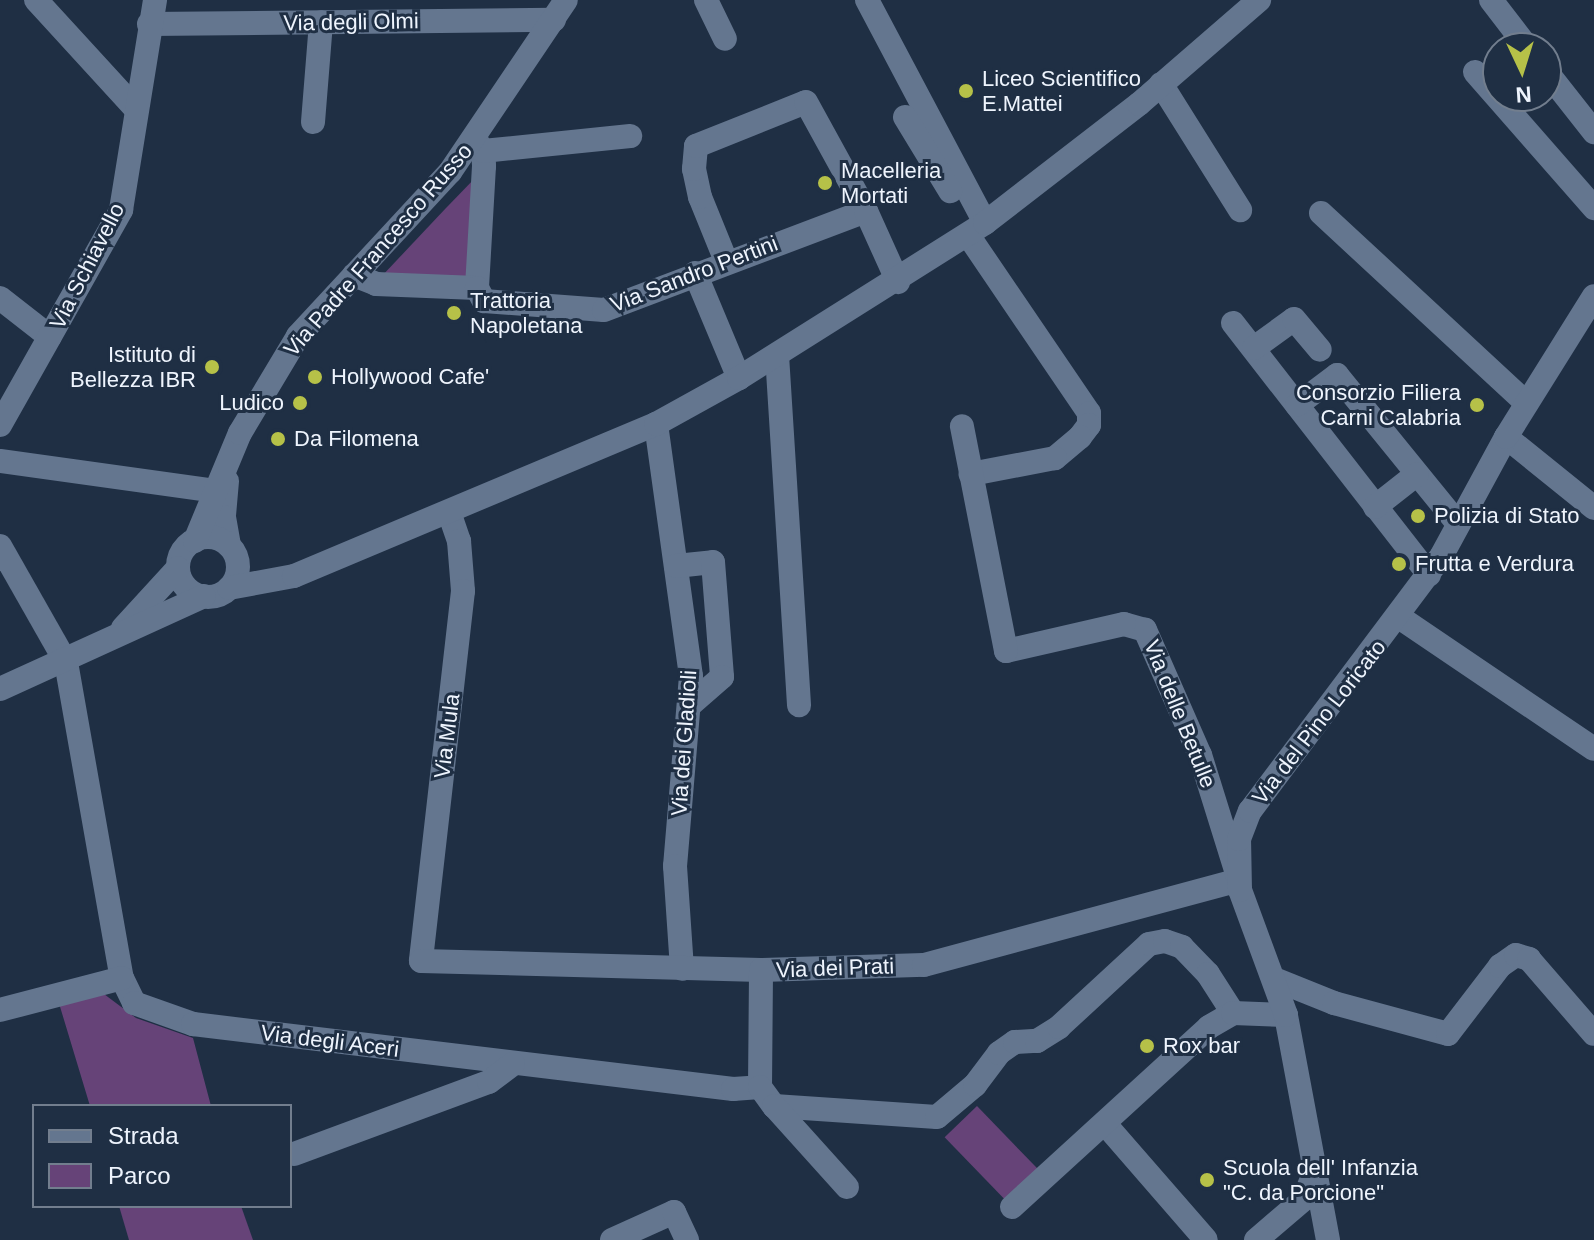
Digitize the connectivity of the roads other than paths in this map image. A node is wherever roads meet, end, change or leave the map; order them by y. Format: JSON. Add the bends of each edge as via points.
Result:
{"nodes":[{"id":1,"x":36,"y":0,"type":"edge"},
{"id":2,"x":155,"y":0,"type":"edge"},
{"id":3,"x":706,"y":0,"type":"edge"},
{"id":4,"x":867,"y":0,"type":"edge"},
{"id":5,"x":1259,"y":0,"type":"edge"},
{"id":6,"x":1491,"y":0,"type":"edge"},
{"id":7,"x":560,"y":10,"type":"edge"},
{"id":8,"x":321,"y":22,"type":"junction"},
{"id":9,"x":149,"y":24,"type":"junction"},
{"id":10,"x":1516,"y":32,"type":"edge"},
{"id":11,"x":725,"y":39,"type":"dead end"},
{"id":12,"x":1475,"y":72,"type":"dead end"},
{"id":13,"x":1161,"y":84,"type":"junction"},
{"id":14,"x":1562,"y":91,"type":"edge"},
{"id":15,"x":136,"y":109,"type":"junction"},
{"id":16,"x":905,"y":117,"type":"dead end"},
{"id":17,"x":313,"y":122,"type":"dead end"},
{"id":18,"x":1594,"y":132,"type":"edge"},
{"id":19,"x":630,"y":136,"type":"dead end"},
{"id":20,"x":479,"y":145,"type":"junction"},
{"id":21,"x":1594,"y":208,"type":"edge"},
{"id":22,"x":1240,"y":210,"type":"dead end"},
{"id":23,"x":866,"y":211,"type":"junction"},
{"id":24,"x":1321,"y":213,"type":"dead end"},
{"id":25,"x":975,"y":230,"type":"junction"},
{"id":26,"x":726,"y":261,"type":"junction"},
{"id":27,"x":695,"y":273,"type":"junction"},
{"id":28,"x":354,"y":275,"type":"junction"},
{"id":29,"x":898,"y":282,"type":"junction"},
{"id":30,"x":477,"y":288,"type":"junction"},
{"id":31,"x":1594,"y":296,"type":"edge"},
{"id":32,"x":0,"y":298,"type":"edge"},
{"id":33,"x":1233,"y":323,"type":"dead end"},
{"id":34,"x":50,"y":337,"type":"junction"},
{"id":35,"x":1254,"y":348,"type":"junction"},
{"id":36,"x":1320,"y":350,"type":"dead end"},
{"id":37,"x":777,"y":355,"type":"junction"},
{"id":38,"x":739,"y":378,"type":"junction"},
{"id":39,"x":1526,"y":403,"type":"junction"},
{"id":40,"x":1297,"y":405,"type":"junction"},
{"id":41,"x":656,"y":424,"type":"junction"},
{"id":42,"x":0,"y":425,"type":"edge"},
{"id":43,"x":962,"y":426,"type":"dead end"},
{"id":44,"x":1506,"y":437,"type":"junction"},
{"id":45,"x":0,"y":461,"type":"edge"},
{"id":46,"x":229,"y":467,"type":"junction"},
{"id":47,"x":971,"y":474,"type":"junction"},
{"id":48,"x":1417,"y":474,"type":"junction"},
{"id":49,"x":217,"y":491,"type":"junction"},
{"id":50,"x":1375,"y":507,"type":"junction"},
{"id":51,"x":1594,"y":508,"type":"edge"},
{"id":52,"x":449,"y":512,"type":"junction"},
{"id":53,"x":1458,"y":524,"type":"junction"},
{"id":54,"x":195,"y":541,"type":"junction"},
{"id":55,"x":0,"y":546,"type":"edge"},
{"id":56,"x":232,"y":549,"type":"junction"},
{"id":57,"x":676,"y":566,"type":"junction"},
{"id":58,"x":178,"y":568,"type":"junction"},
{"id":59,"x":1429,"y":575,"type":"junction"},
{"id":60,"x":294,"y":576,"type":"junction"},
{"id":61,"x":229,"y":588,"type":"junction"},
{"id":62,"x":204,"y":596,"type":"junction"},
{"id":63,"x":1399,"y":617,"type":"junction"},
{"id":64,"x":113,"y":637,"type":"junction"},
{"id":65,"x":66,"y":662,"type":"junction"},
{"id":66,"x":0,"y":689,"type":"edge"},
{"id":67,"x":690,"y":705,"type":"junction"},
{"id":68,"x":799,"y":705,"type":"dead end"},
{"id":69,"x":1594,"y":749,"type":"edge"},
{"id":70,"x":1239,"y":880,"type":"junction"},
{"id":71,"x":421,"y":961,"type":"joint"},
{"id":72,"x":682,"y":969,"type":"junction"},
{"id":73,"x":761,"y":970,"type":"junction"},
{"id":74,"x":122,"y":978,"type":"junction"},
{"id":75,"x":1274,"y":979,"type":"junction"},
{"id":76,"x":0,"y":1010,"type":"edge"},
{"id":77,"x":1233,"y":1013,"type":"junction"},
{"id":78,"x":1286,"y":1015,"type":"junction"},
{"id":79,"x":1594,"y":1034,"type":"edge"},
{"id":80,"x":513,"y":1064,"type":"junction"},
{"id":81,"x":767,"y":1096,"type":"junction"},
{"id":82,"x":1106,"y":1125,"type":"junction"},
{"id":83,"x":294,"y":1154,"type":"dead end"},
{"id":84,"x":1316,"y":1165,"type":"junction"},
{"id":85,"x":847,"y":1187,"type":"dead end"},
{"id":86,"x":1012,"y":1207,"type":"dead end"},
{"id":87,"x":612,"y":1240,"type":"edge"},
{"id":88,"x":687,"y":1240,"type":"edge"},
{"id":89,"x":1206,"y":1240,"type":"edge"},
{"id":90,"x":1256,"y":1240,"type":"edge"},
{"id":91,"x":1328,"y":1240,"type":"edge"}],
"edges":[{"from":1,"to":15,"type":"street"},
{"from":2,"to":9,"type":"street","name":"Via Schiavello"},
{"from":3,"to":11,"type":"street"},
{"from":4,"to":25,"type":"street"},
{"from":5,"to":13,"type":"street"},
{"from":6,"to":10,"type":"street"},
{"from":7,"to":8,"type":"street","name":"Via degli Olmi"},
{"from":7,"to":20,"type":"street","name":"Via Padre Francesco Russo"},
{"from":8,"to":9,"type":"street","name":"Via degli Olmi"},
{"from":8,"to":17,"type":"street"},
{"from":9,"to":15,"type":"street","name":"Via Schiavello"},
{"from":12,"to":21,"type":"street"},
{"from":13,"to":22,"type":"street"},
{"from":13,"to":25,"type":"street"},
{"from":14,"to":18,"type":"street"},
{"from":15,"to":34,"type":"street","name":"Via Schiavello","via":[[121,210]]},
{"from":16,"to":25,"type":"street"},
{"from":19,"to":20,"type":"street"},
{"from":20,"to":28,"type":"street","name":"Via Padre Francesco Russo"},
{"from":20,"to":30,"type":"street"},
{"from":23,"to":26,"type":"street","name":"Via Sandro Pertini"},
{"from":23,"to":26,"type":"street","via":[[806,102],[696,146],[700,197]]},
{"from":23,"to":29,"type":"street"},
{"from":24,"to":39,"type":"street"},
{"from":25,"to":29,"type":"street"},
{"from":25,"to":47,"type":"street","via":[[1083,397],[1089,425],[1055,458]]},
{"from":26,"to":27,"type":"street","name":"Via Sandro Pertini"},
{"from":27,"to":30,"type":"street","name":"Via Sandro Pertini","via":[[604,310],[484,301]]},
{"from":27,"to":38,"type":"street"},
{"from":28,"to":30,"type":"street","name":"Via Sandro Pertini","via":[[376,284]]},
{"from":28,"to":46,"type":"street","name":"Via Padre Francesco Russo","via":[[298,336],[265,385]]},
{"from":29,"to":37,"type":"street"},
{"from":31,"to":39,"type":"street","name":"Via del Pino Loricato"},
{"from":32,"to":34,"type":"street"},
{"from":33,"to":35,"type":"street"},
{"from":34,"to":42,"type":"street","name":"Via Schiavello"},
{"from":35,"to":36,"type":"street","via":[[1294,319]]},
{"from":35,"to":40,"type":"street"},
{"from":37,"to":38,"type":"street"},
{"from":37,"to":68,"type":"street"},
{"from":38,"to":41,"type":"street"},
{"from":39,"to":44,"type":"street","name":"Via del Pino Loricato"},
{"from":40,"to":48,"type":"street","via":[[1337,375]]},
{"from":40,"to":50,"type":"street"},
{"from":41,"to":52,"type":"street"},
{"from":41,"to":57,"type":"street","name":"Via dei Gladioli"},
{"from":43,"to":47,"type":"street","name":"Via delle Betulle"},
{"from":44,"to":51,"type":"street"},
{"from":44,"to":53,"type":"street","name":"Via del Pino Loricato"},
{"from":45,"to":49,"type":"street"},
{"from":46,"to":49,"type":"street","name":"Via Padre Francesco Russo"},
{"from":46,"to":56,"type":"street","name":"Via Padre Francesco Russo","via":[[224,517]]},
{"from":47,"to":70,"type":"street","name":"Via delle Betulle","via":[[1006,651],[1124,624],[1145,630],[1200,755]]},
{"from":48,"to":50,"type":"street"},
{"from":48,"to":53,"type":"street"},
{"from":49,"to":54,"type":"street","name":"Via Padre Francesco Russo"},
{"from":50,"to":59,"type":"street"},
{"from":52,"to":60,"type":"street"},
{"from":52,"to":71,"type":"street","name":"Via Mula","via":[[459,541],[463,591]]},
{"from":53,"to":59,"type":"street","name":"Via del Pino Loricato"},
{"from":54,"to":56,"type":"street","via":[[212,537]]},
{"from":54,"to":58,"type":"street","via":[[182,552]]},
{"from":55,"to":65,"type":"street","name":"Via degli Aceri"},
{"from":56,"to":60,"type":"street","via":[[263,571]]},
{"from":56,"to":61,"type":"street","via":[[238,572]]},
{"from":57,"to":67,"type":"street","name":"Via dei Gladioli"},
{"from":57,"to":67,"type":"street","via":[[713,562],[722,677]]},
{"from":58,"to":62,"type":"street","via":[[183,584]]},
{"from":58,"to":64,"type":"street"},
{"from":59,"to":63,"type":"street","name":"Via del Pino Loricato"},
{"from":60,"to":61,"type":"street"},
{"from":61,"to":62,"type":"street"},
{"from":62,"to":64,"type":"street"},
{"from":63,"to":69,"type":"street"},
{"from":63,"to":70,"type":"street","name":"Via del Pino Loricato","via":[[1250,811],[1239,839]]},
{"from":64,"to":65,"type":"street"},
{"from":65,"to":66,"type":"street"},
{"from":65,"to":74,"type":"street","name":"Via degli Aceri"},
{"from":67,"to":72,"type":"street","name":"Via dei Gladioli","via":[[675,866]]},
{"from":70,"to":73,"type":"street","name":"Via dei Prati","via":[[924,965]]},
{"from":70,"to":75,"type":"street","name":"Via del Pino Loricato"},
{"from":71,"to":72,"type":"street","name":"Via dei Prati"},
{"from":72,"to":73,"type":"street","name":"Via dei Prati"},
{"from":73,"to":81,"type":"street"},
{"from":74,"to":76,"type":"street"},
{"from":74,"to":80,"type":"street","name":"Via degli Aceri","via":[[134,1003],[193,1024]]},
{"from":75,"to":78,"type":"street","name":"Via del Pino Loricato"},
{"from":75,"to":79,"type":"street","via":[[1334,1003],[1448,1034],[1500,966],[1516,955],[1529,959]]},
{"from":77,"to":78,"type":"street"},
{"from":77,"to":81,"type":"street","name":"Via degli Aceri","via":[[1182,947],[1165,941],[1149,944],[1059,1027],[1037,1041],[1015,1042],[999,1053],[975,1085],[937,1117]]},
{"from":77,"to":82,"type":"street","via":[[1209,1027]]},
{"from":78,"to":84,"type":"street","name":"Via del Pino Loricato"},
{"from":80,"to":81,"type":"street","name":"Via degli Aceri"},
{"from":80,"to":83,"type":"street","via":[[489,1082]]},
{"from":81,"to":85,"type":"street"},
{"from":82,"to":86,"type":"street"},
{"from":82,"to":89,"type":"street"},
{"from":84,"to":90,"type":"street","via":[[1304,1199]]},
{"from":84,"to":91,"type":"street","name":"Via del Pino Loricato"},
{"from":87,"to":88,"type":"street","via":[[674,1212]]}]}
